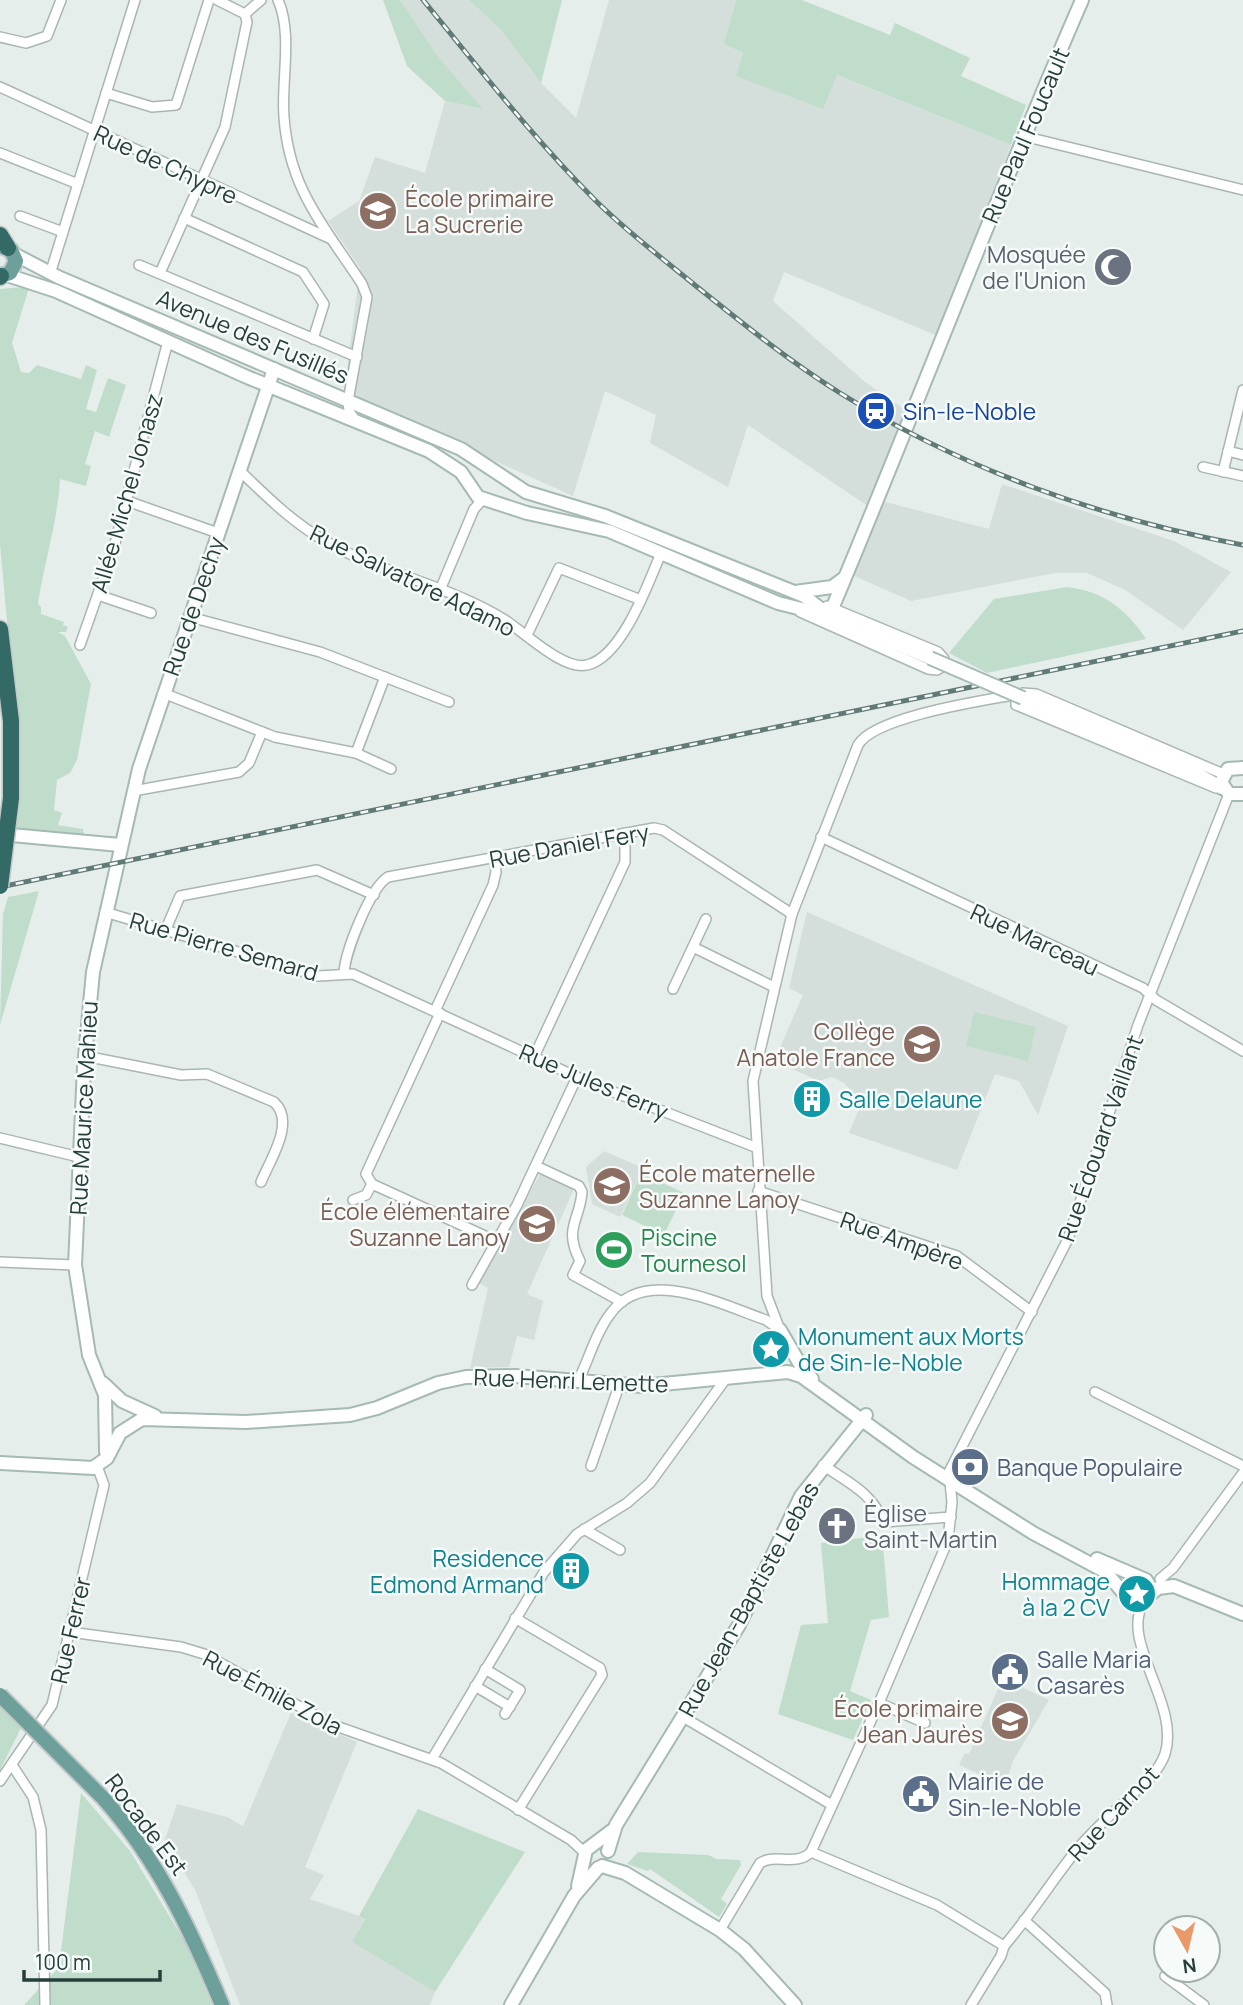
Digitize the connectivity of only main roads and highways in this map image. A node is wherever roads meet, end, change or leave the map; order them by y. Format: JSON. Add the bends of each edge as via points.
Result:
{"nodes":[{"id":1,"x":5,"y":246,"type":"edge"},
{"id":2,"x":2,"y":276,"type":"edge"},
{"id":3,"x":0,"y":629,"type":"edge"},
{"id":4,"x":0,"y":886,"type":"edge"},
{"id":5,"x":0,"y":1695,"type":"edge"},
{"id":6,"x":222,"y":2005,"type":"edge"}],
"edges":[{"from":1,"to":2,"type":"main road","via":[[15,266]]},
{"from":3,"to":4,"type":"highway","bridge":true,"via":[[11,721],[11,798]]},
{"from":5,"to":6,"type":"main road","name":"Rocade Est","bridge":true,"via":[[104,1799],[144,1850],[172,1896]]}]}
